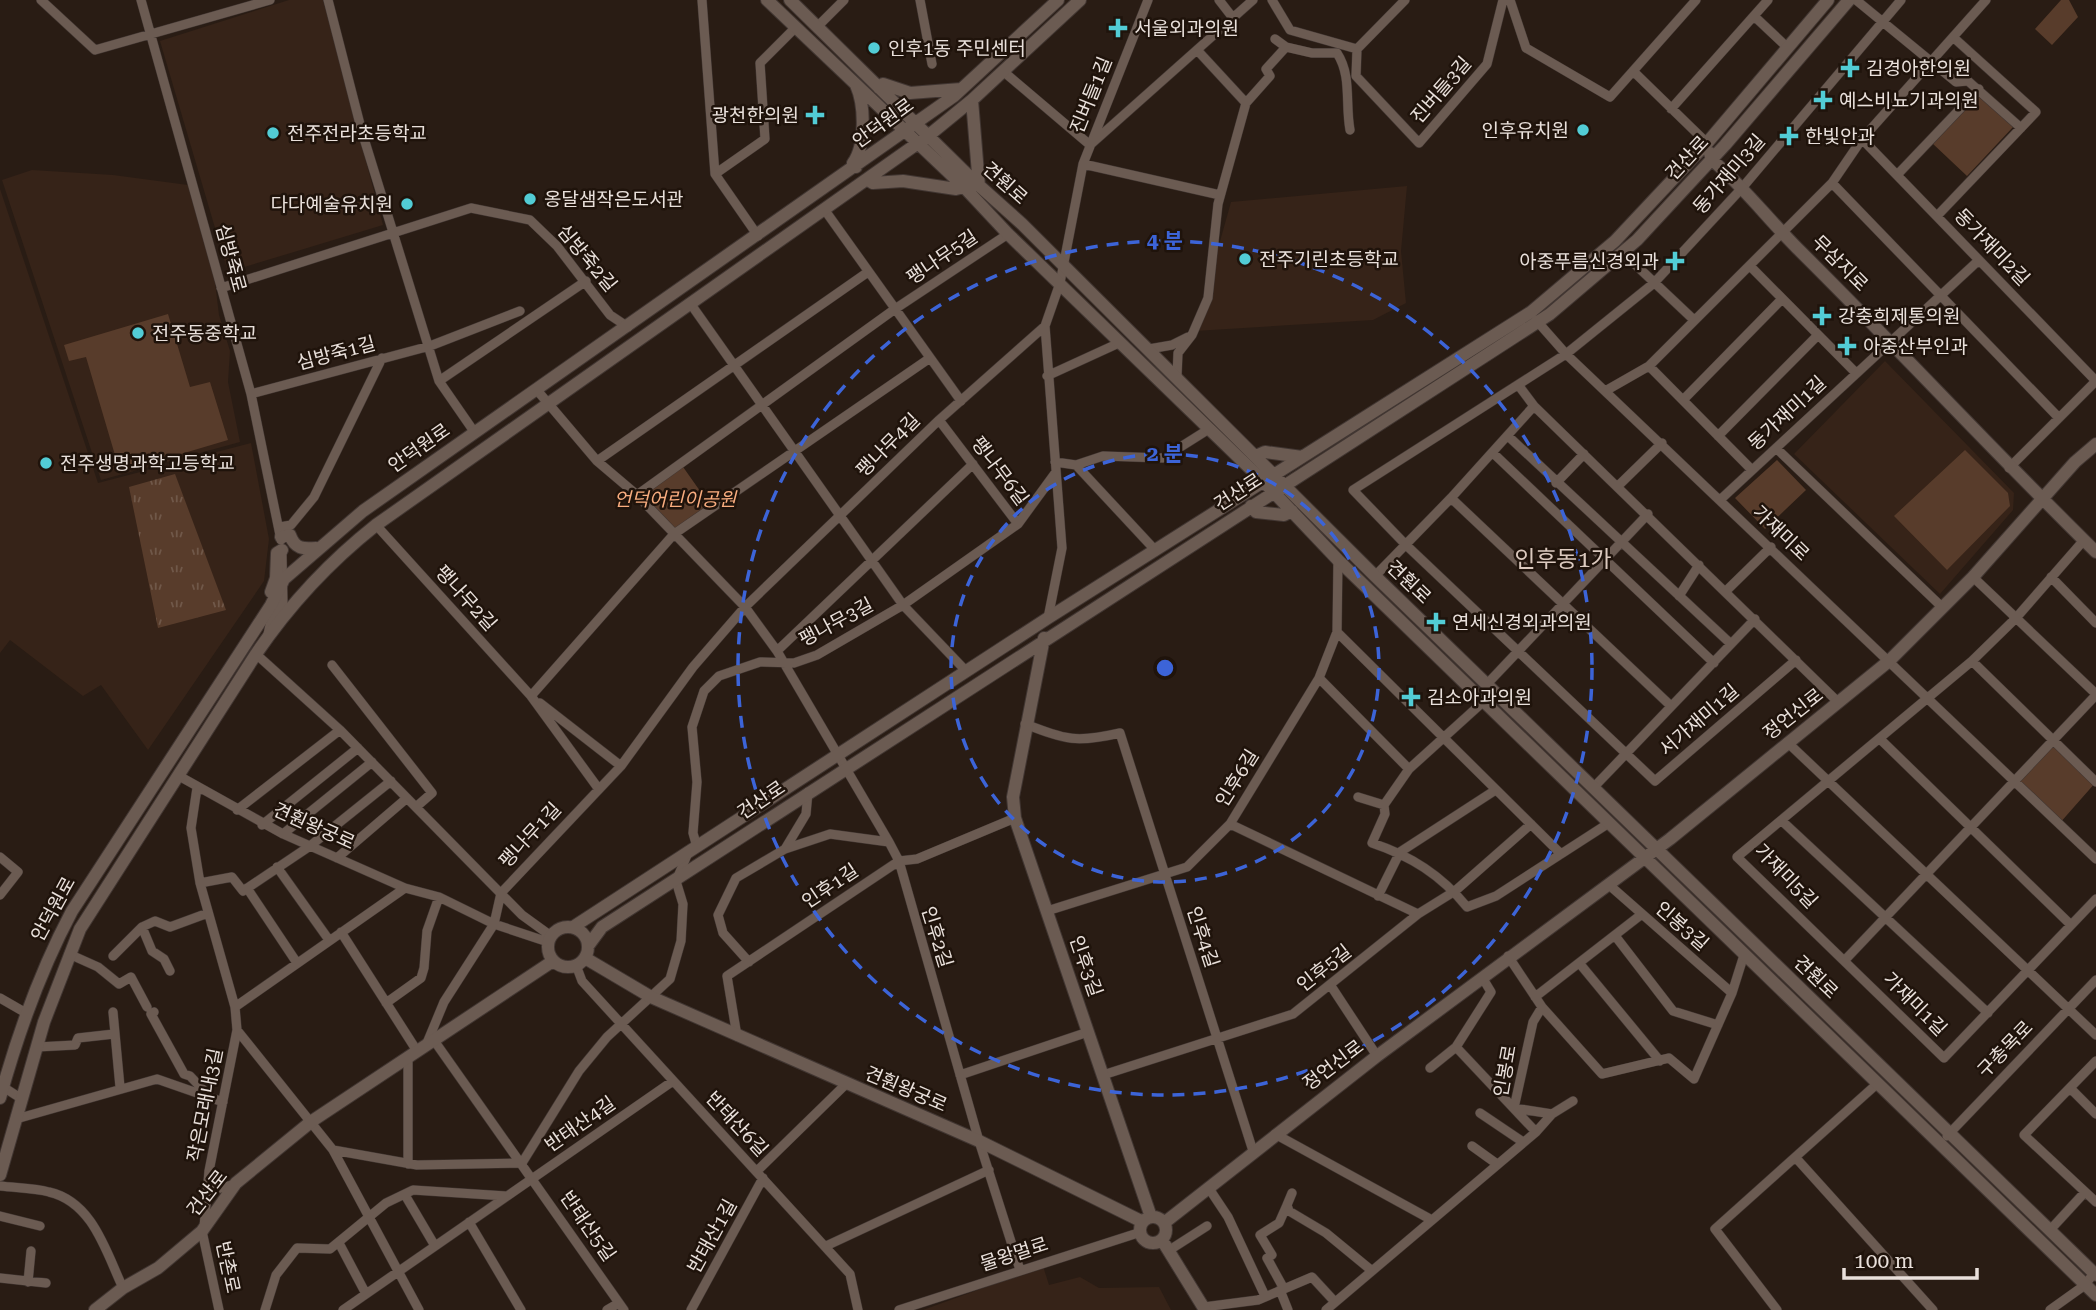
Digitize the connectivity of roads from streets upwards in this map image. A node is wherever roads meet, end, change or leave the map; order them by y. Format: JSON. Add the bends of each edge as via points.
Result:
{"nodes":[{"id":1,"x":41,"y":0,"type":"edge"},
{"id":2,"x":141,"y":0,"type":"edge"},
{"id":3,"x":270,"y":0,"type":"edge"},
{"id":4,"x":328,"y":0,"type":"edge"},
{"id":5,"x":702,"y":0,"type":"edge"},
{"id":6,"x":767,"y":0,"type":"edge"},
{"id":7,"x":790,"y":0,"type":"edge"},
{"id":8,"x":844,"y":0,"type":"edge"},
{"id":9,"x":920,"y":0,"type":"edge"},
{"id":10,"x":1058,"y":0,"type":"edge"},
{"id":11,"x":1080,"y":0,"type":"edge"},
{"id":12,"x":1148,"y":0,"type":"edge"},
{"id":13,"x":1219,"y":0,"type":"edge"},
{"id":14,"x":1253,"y":0,"type":"edge"},
{"id":15,"x":1272,"y":0,"type":"edge"},
{"id":16,"x":1405,"y":0,"type":"edge"},
{"id":17,"x":1503,"y":0,"type":"edge"},
{"id":18,"x":1510,"y":0,"type":"edge"},
{"id":19,"x":1696,"y":0,"type":"edge"},
{"id":20,"x":1768,"y":0,"type":"edge"},
{"id":21,"x":1828,"y":0,"type":"edge"},
{"id":22,"x":1901,"y":0,"type":"edge"},
{"id":23,"x":1986,"y":0,"type":"edge"},
{"id":24,"x":1849,"y":1,"type":"edge"},
{"id":25,"x":1755,"y":16,"type":"junction"},
{"id":26,"x":1233,"y":18,"type":"junction"},
{"id":27,"x":1881,"y":23,"type":"junction"},
{"id":28,"x":818,"y":26,"type":"junction"},
{"id":29,"x":796,"y":27,"type":"junction"},
{"id":30,"x":153,"y":35,"type":"junction"},
{"id":31,"x":1953,"y":37,"type":"junction"},
{"id":32,"x":1275,"y":39,"type":"dead end"},
{"id":33,"x":1286,"y":47,"type":"junction"},
{"id":34,"x":1788,"y":48,"type":"junction"},
{"id":35,"x":1357,"y":49,"type":"junction"},
{"id":36,"x":1198,"y":51,"type":"junction"},
{"id":37,"x":1932,"y":60,"type":"junction"},
{"id":38,"x":932,"y":64,"type":"dead end"},
{"id":39,"x":1633,"y":71,"type":"junction"},
{"id":40,"x":1004,"y":72,"type":"junction"},
{"id":41,"x":855,"y":82,"type":"junction"},
{"id":42,"x":879,"y":88,"type":"junction"},
{"id":43,"x":962,"y":89,"type":"junction"},
{"id":44,"x":1979,"y":89,"type":"junction"},
{"id":45,"x":972,"y":100,"type":"junction"},
{"id":46,"x":1246,"y":103,"type":"junction"},
{"id":47,"x":1671,"y":109,"type":"junction"},
{"id":48,"x":911,"y":127,"type":"junction"},
{"id":49,"x":2021,"y":128,"type":"junction"},
{"id":50,"x":1350,"y":130,"type":"dead end"},
{"id":51,"x":923,"y":139,"type":"junction"},
{"id":52,"x":1862,"y":139,"type":"junction"},
{"id":53,"x":1707,"y":143,"type":"junction"},
{"id":54,"x":1090,"y":145,"type":"junction"},
{"id":55,"x":1712,"y":160,"type":"junction"},
{"id":56,"x":1083,"y":164,"type":"junction"},
{"id":57,"x":856,"y":167,"type":"junction"},
{"id":58,"x":715,"y":174,"type":"junction"},
{"id":59,"x":1897,"y":175,"type":"junction"},
{"id":60,"x":868,"y":180,"type":"junction"},
{"id":61,"x":1832,"y":183,"type":"junction"},
{"id":62,"x":979,"y":186,"type":"junction"},
{"id":63,"x":964,"y":187,"type":"junction"},
{"id":64,"x":1742,"y":188,"type":"junction"},
{"id":65,"x":1220,"y":195,"type":"junction"},
{"id":66,"x":824,"y":209,"type":"junction"},
{"id":67,"x":1937,"y":216,"type":"junction"},
{"id":68,"x":1782,"y":233,"type":"junction"},
{"id":69,"x":395,"y":234,"type":"junction"},
{"id":70,"x":1008,"y":234,"type":"junction"},
{"id":71,"x":758,"y":236,"type":"junction"},
{"id":72,"x":1622,"y":252,"type":"junction"},
{"id":73,"x":1979,"y":260,"type":"junction"},
{"id":74,"x":1063,"y":266,"type":"junction"},
{"id":75,"x":1750,"y":266,"type":"junction"},
{"id":76,"x":868,"y":272,"type":"junction"},
{"id":77,"x":586,"y":281,"type":"junction"},
{"id":78,"x":1060,"y":283,"type":"junction"},
{"id":79,"x":1654,"y":283,"type":"junction"},
{"id":80,"x":221,"y":288,"type":"junction"},
{"id":81,"x":1939,"y":296,"type":"junction"},
{"id":82,"x":1782,"y":299,"type":"junction"},
{"id":83,"x":690,"y":303,"type":"junction"},
{"id":84,"x":895,"y":309,"type":"junction"},
{"id":85,"x":520,"y":311,"type":"dead end"},
{"id":86,"x":1534,"y":318,"type":"junction"},
{"id":87,"x":1694,"y":320,"type":"junction"},
{"id":88,"x":1045,"y":326,"type":"junction"},
{"id":89,"x":628,"y":327,"type":"junction"},
{"id":90,"x":1818,"y":334,"type":"junction"},
{"id":91,"x":1891,"y":341,"type":"junction"},
{"id":92,"x":1119,"y":343,"type":"junction"},
{"id":93,"x":430,"y":346,"type":"junction"},
{"id":94,"x":1176,"y":348,"type":"junction"},
{"id":95,"x":1149,"y":349,"type":"junction"},
{"id":96,"x":1566,"y":354,"type":"junction"},
{"id":97,"x":382,"y":358,"type":"junction"},
{"id":98,"x":930,"y":358,"type":"junction"},
{"id":99,"x":1649,"y":366,"type":"junction"},
{"id":100,"x":736,"y":367,"type":"junction"},
{"id":101,"x":1856,"y":373,"type":"junction"},
{"id":102,"x":1047,"y":376,"type":"junction"},
{"id":103,"x":1177,"y":376,"type":"junction"},
{"id":104,"x":439,"y":381,"type":"junction"},
{"id":105,"x":2096,"y":381,"type":"edge"},
{"id":106,"x":1519,"y":386,"type":"junction"},
{"id":107,"x":536,"y":389,"type":"junction"},
{"id":108,"x":1607,"y":390,"type":"junction"},
{"id":109,"x":251,"y":394,"type":"junction"},
{"id":110,"x":1683,"y":400,"type":"junction"},
{"id":111,"x":961,"y":401,"type":"junction"},
{"id":112,"x":546,"y":403,"type":"junction"},
{"id":113,"x":762,"y":405,"type":"junction"},
{"id":114,"x":1534,"y":406,"type":"junction"},
{"id":115,"x":2059,"y":418,"type":"junction"},
{"id":116,"x":939,"y":420,"type":"junction"},
{"id":117,"x":1209,"y":429,"type":"junction"},
{"id":118,"x":475,"y":433,"type":"junction"},
{"id":119,"x":1508,"y":436,"type":"junction"},
{"id":120,"x":1718,"y":436,"type":"junction"},
{"id":121,"x":1662,"y":443,"type":"junction"},
{"id":122,"x":2096,"y":444,"type":"edge"},
{"id":123,"x":1776,"y":448,"type":"junction"},
{"id":124,"x":795,"y":451,"type":"junction"},
{"id":125,"x":1493,"y":453,"type":"junction"},
{"id":126,"x":1584,"y":454,"type":"junction"},
{"id":127,"x":1256,"y":456,"type":"junction"},
{"id":128,"x":1302,"y":457,"type":"junction"},
{"id":129,"x":597,"y":461,"type":"junction"},
{"id":130,"x":973,"y":464,"type":"junction"},
{"id":131,"x":1076,"y":465,"type":"junction"},
{"id":132,"x":1056,"y":467,"type":"junction"},
{"id":133,"x":2009,"y":468,"type":"junction"},
{"id":134,"x":1752,"y":470,"type":"junction"},
{"id":135,"x":1269,"y":478,"type":"junction"},
{"id":136,"x":1556,"y":482,"type":"junction"},
{"id":137,"x":1285,"y":485,"type":"junction"},
{"id":138,"x":1619,"y":485,"type":"junction"},
{"id":139,"x":1273,"y":492,"type":"junction"},
{"id":140,"x":637,"y":495,"type":"junction"},
{"id":141,"x":1451,"y":498,"type":"junction"},
{"id":142,"x":1721,"y":499,"type":"junction"},
{"id":143,"x":2043,"y":500,"type":"junction"},
{"id":144,"x":1251,"y":506,"type":"junction"},
{"id":145,"x":1292,"y":512,"type":"junction"},
{"id":146,"x":1648,"y":514,"type":"junction"},
{"id":147,"x":841,"y":516,"type":"junction"},
{"id":148,"x":1018,"y":524,"type":"junction"},
{"id":149,"x":376,"y":525,"type":"junction"},
{"id":150,"x":280,"y":532,"type":"junction"},
{"id":151,"x":674,"y":534,"type":"junction"},
{"id":152,"x":2084,"y":540,"type":"junction"},
{"id":153,"x":1621,"y":543,"type":"junction"},
{"id":154,"x":1405,"y":544,"type":"junction"},
{"id":155,"x":1771,"y":547,"type":"junction"},
{"id":156,"x":316,"y":548,"type":"junction"},
{"id":157,"x":282,"y":550,"type":"junction"},
{"id":158,"x":1156,"y":551,"type":"junction"},
{"id":159,"x":2096,"y":552,"type":"edge"},
{"id":160,"x":871,"y":558,"type":"junction"},
{"id":161,"x":1338,"y":560,"type":"junction"},
{"id":162,"x":1605,"y":560,"type":"junction"},
{"id":163,"x":1699,"y":565,"type":"junction"},
{"id":164,"x":1375,"y":576,"type":"junction"},
{"id":165,"x":2051,"y":577,"type":"junction"},
{"id":166,"x":1973,"y":578,"type":"junction"},
{"id":167,"x":284,"y":579,"type":"junction"},
{"id":168,"x":1726,"y":591,"type":"junction"},
{"id":169,"x":1679,"y":596,"type":"junction"},
{"id":170,"x":1564,"y":603,"type":"junction"},
{"id":171,"x":271,"y":605,"type":"junction"},
{"id":172,"x":903,"y":605,"type":"junction"},
{"id":173,"x":745,"y":607,"type":"junction"},
{"id":174,"x":1943,"y":608,"type":"junction"},
{"id":175,"x":1048,"y":618,"type":"junction"},
{"id":176,"x":2016,"y":618,"type":"junction"},
{"id":177,"x":1755,"y":619,"type":"junction"},
{"id":178,"x":2095,"y":622,"type":"edge"},
{"id":179,"x":1337,"y":632,"type":"junction"},
{"id":180,"x":268,"y":635,"type":"junction"},
{"id":181,"x":1043,"y":640,"type":"junction"},
{"id":182,"x":1731,"y":644,"type":"junction"},
{"id":183,"x":1520,"y":650,"type":"junction"},
{"id":184,"x":777,"y":651,"type":"junction"},
{"id":185,"x":256,"y":654,"type":"junction"},
{"id":186,"x":1796,"y":660,"type":"junction"},
{"id":187,"x":1889,"y":661,"type":"junction"},
{"id":188,"x":1972,"y":661,"type":"junction"},
{"id":189,"x":783,"y":663,"type":"junction"},
{"id":190,"x":1714,"y":663,"type":"junction"},
{"id":191,"x":332,"y":665,"type":"dead end"},
{"id":192,"x":966,"y":671,"type":"junction"},
{"id":193,"x":1319,"y":678,"type":"junction"},
{"id":194,"x":1488,"y":683,"type":"junction"},
{"id":195,"x":2096,"y":695,"type":"edge"},
{"id":196,"x":531,"y":696,"type":"junction"},
{"id":197,"x":1928,"y":698,"type":"junction"},
{"id":198,"x":1483,"y":702,"type":"junction"},
{"id":199,"x":1839,"y":702,"type":"junction"},
{"id":200,"x":1671,"y":706,"type":"junction"},
{"id":201,"x":1025,"y":724,"type":"junction"},
{"id":202,"x":340,"y":730,"type":"junction"},
{"id":203,"x":1443,"y":739,"type":"junction"},
{"id":204,"x":1880,"y":739,"type":"junction"},
{"id":205,"x":2055,"y":740,"type":"junction"},
{"id":206,"x":1787,"y":742,"type":"junction"},
{"id":207,"x":358,"y":748,"type":"junction"},
{"id":208,"x":1627,"y":754,"type":"junction"},
{"id":209,"x":837,"y":755,"type":"junction"},
{"id":210,"x":372,"y":762,"type":"junction"},
{"id":211,"x":621,"y":766,"type":"junction"},
{"id":212,"x":844,"y":768,"type":"junction"},
{"id":213,"x":1409,"y":769,"type":"junction"},
{"id":214,"x":179,"y":776,"type":"junction"},
{"id":215,"x":391,"y":781,"type":"junction"},
{"id":216,"x":2015,"y":781,"type":"junction"},
{"id":217,"x":1829,"y":782,"type":"junction"},
{"id":218,"x":2096,"y":782,"type":"edge"},
{"id":219,"x":1594,"y":787,"type":"junction"},
{"id":220,"x":197,"y":788,"type":"junction"},
{"id":221,"x":598,"y":788,"type":"junction"},
{"id":222,"x":1494,"y":790,"type":"junction"},
{"id":223,"x":808,"y":792,"type":"junction"},
{"id":224,"x":1358,"y":797,"type":"dead end"},
{"id":225,"x":407,"y":798,"type":"junction"},
{"id":226,"x":1384,"y":805,"type":"junction"},
{"id":227,"x":416,"y":807,"type":"junction"},
{"id":228,"x":237,"y":810,"type":"junction"},
{"id":229,"x":1015,"y":818,"type":"junction"},
{"id":230,"x":1782,"y":821,"type":"junction"},
{"id":231,"x":1609,"y":822,"type":"junction"},
{"id":232,"x":1230,"y":824,"type":"junction"},
{"id":233,"x":1531,"y":824,"type":"junction"},
{"id":234,"x":262,"y":825,"type":"junction"},
{"id":235,"x":1972,"y":826,"type":"junction"},
{"id":236,"x":283,"y":834,"type":"junction"},
{"id":237,"x":889,"y":842,"type":"junction"},
{"id":238,"x":310,"y":846,"type":"junction"},
{"id":239,"x":785,"y":849,"type":"junction"},
{"id":240,"x":693,"y":850,"type":"junction"},
{"id":241,"x":1400,"y":852,"type":"junction"},
{"id":242,"x":1652,"y":852,"type":"junction"},
{"id":243,"x":1561,"y":854,"type":"junction"},
{"id":244,"x":0,"y":857,"type":"edge"},
{"id":245,"x":337,"y":858,"type":"junction"},
{"id":246,"x":2096,"y":859,"type":"edge"},
{"id":247,"x":899,"y":861,"type":"junction"},
{"id":248,"x":277,"y":867,"type":"junction"},
{"id":249,"x":1164,"y":872,"type":"junction"},
{"id":250,"x":1926,"y":874,"type":"junction"},
{"id":251,"x":676,"y":881,"type":"junction"},
{"id":252,"x":200,"y":883,"type":"junction"},
{"id":253,"x":1608,"y":884,"type":"junction"},
{"id":254,"x":247,"y":888,"type":"junction"},
{"id":255,"x":405,"y":888,"type":"junction"},
{"id":256,"x":1455,"y":891,"type":"junction"},
{"id":257,"x":501,"y":893,"type":"junction"},
{"id":258,"x":0,"y":895,"type":"edge"},
{"id":259,"x":1378,"y":896,"type":"junction"},
{"id":260,"x":439,"y":897,"type":"junction"},
{"id":261,"x":2096,"y":899,"type":"edge"},
{"id":262,"x":1047,"y":912,"type":"junction"},
{"id":263,"x":208,"y":913,"type":"junction"},
{"id":264,"x":1418,"y":914,"type":"junction"},
{"id":265,"x":1642,"y":914,"type":"junction"},
{"id":266,"x":1886,"y":917,"type":"junction"},
{"id":267,"x":494,"y":924,"type":"junction"},
{"id":268,"x":2071,"y":925,"type":"junction"},
{"id":269,"x":142,"y":927,"type":"junction"},
{"id":270,"x":573,"y":927,"type":"junction"},
{"id":271,"x":341,"y":932,"type":"junction"},
{"id":272,"x":1616,"y":937,"type":"junction"},
{"id":273,"x":549,"y":939,"type":"junction"},
{"id":274,"x":329,"y":940,"type":"junction"},
{"id":275,"x":69,"y":954,"type":"junction"},
{"id":276,"x":1744,"y":955,"type":"junction"},
{"id":277,"x":113,"y":956,"type":"dead end"},
{"id":278,"x":583,"y":956,"type":"junction"},
{"id":279,"x":1508,"y":956,"type":"junction"},
{"id":280,"x":1845,"y":960,"type":"junction"},
{"id":281,"x":553,"y":961,"type":"junction"},
{"id":282,"x":298,"y":962,"type":"junction"},
{"id":283,"x":749,"y":962,"type":"junction"},
{"id":284,"x":1580,"y":964,"type":"junction"},
{"id":285,"x":2028,"y":970,"type":"junction"},
{"id":286,"x":170,"y":971,"type":"dead end"},
{"id":287,"x":1482,"y":977,"type":"junction"},
{"id":288,"x":2096,"y":980,"type":"edge"},
{"id":289,"x":1331,"y":986,"type":"junction"},
{"id":290,"x":1732,"y":993,"type":"junction"},
{"id":291,"x":1535,"y":997,"type":"junction"},
{"id":292,"x":0,"y":998,"type":"edge"},
{"id":293,"x":651,"y":998,"type":"junction"},
{"id":294,"x":386,"y":1003,"type":"junction"},
{"id":295,"x":235,"y":1007,"type":"junction"},
{"id":296,"x":1542,"y":1007,"type":"junction"},
{"id":297,"x":2068,"y":1009,"type":"junction"},
{"id":298,"x":113,"y":1012,"type":"dead end"},
{"id":299,"x":26,"y":1013,"type":"junction"},
{"id":300,"x":1988,"y":1013,"type":"junction"},
{"id":301,"x":623,"y":1025,"type":"junction"},
{"id":302,"x":1718,"y":1026,"type":"junction"},
{"id":303,"x":237,"y":1030,"type":"junction"},
{"id":304,"x":1088,"y":1032,"type":"junction"},
{"id":305,"x":114,"y":1034,"type":"junction"},
{"id":306,"x":2096,"y":1035,"type":"edge"},
{"id":307,"x":737,"y":1036,"type":"junction"},
{"id":308,"x":1217,"y":1037,"type":"junction"},
{"id":309,"x":37,"y":1047,"type":"junction"},
{"id":310,"x":1457,"y":1047,"type":"junction"},
{"id":311,"x":421,"y":1048,"type":"junction"},
{"id":312,"x":1377,"y":1056,"type":"junction"},
{"id":313,"x":1660,"y":1061,"type":"junction"},
{"id":314,"x":2096,"y":1061,"type":"edge"},
{"id":315,"x":1430,"y":1068,"type":"dead end"},
{"id":316,"x":960,"y":1075,"type":"junction"},
{"id":317,"x":1103,"y":1076,"type":"junction"},
{"id":318,"x":673,"y":1081,"type":"junction"},
{"id":319,"x":1878,"y":1083,"type":"junction"},
{"id":320,"x":845,"y":1085,"type":"junction"},
{"id":321,"x":120,"y":1087,"type":"junction"},
{"id":322,"x":2070,"y":1088,"type":"junction"},
{"id":323,"x":1,"y":1090,"type":"edge"},
{"id":324,"x":22,"y":1099,"type":"junction"},
{"id":325,"x":212,"y":1099,"type":"junction"},
{"id":326,"x":1573,"y":1101,"type":"dead end"},
{"id":327,"x":223,"y":1102,"type":"junction"},
{"id":328,"x":1514,"y":1108,"type":"junction"},
{"id":329,"x":1480,"y":1113,"type":"dead end"},
{"id":330,"x":1552,"y":1114,"type":"junction"},
{"id":331,"x":2096,"y":1114,"type":"edge"},
{"id":332,"x":16,"y":1118,"type":"junction"},
{"id":333,"x":312,"y":1121,"type":"junction"},
{"id":334,"x":1536,"y":1132,"type":"junction"},
{"id":335,"x":1275,"y":1134,"type":"junction"},
{"id":336,"x":1945,"y":1138,"type":"junction"},
{"id":337,"x":979,"y":1141,"type":"junction"},
{"id":338,"x":1523,"y":1142,"type":"junction"},
{"id":339,"x":1472,"y":1146,"type":"dead end"},
{"id":340,"x":334,"y":1150,"type":"junction"},
{"id":341,"x":1253,"y":1151,"type":"junction"},
{"id":342,"x":1796,"y":1158,"type":"junction"},
{"id":343,"x":522,"y":1163,"type":"junction"},
{"id":344,"x":408,"y":1164,"type":"junction"},
{"id":345,"x":1497,"y":1164,"type":"junction"},
{"id":346,"x":989,"y":1170,"type":"junction"},
{"id":347,"x":209,"y":1171,"type":"junction"},
{"id":348,"x":0,"y":1175,"type":"edge"},
{"id":349,"x":760,"y":1175,"type":"junction"},
{"id":350,"x":533,"y":1177,"type":"junction"},
{"id":351,"x":236,"y":1183,"type":"junction"},
{"id":352,"x":0,"y":1186,"type":"edge"},
{"id":353,"x":1208,"y":1187,"type":"junction"},
{"id":354,"x":1293,"y":1192,"type":"dead end"},
{"id":355,"x":2085,"y":1192,"type":"junction"},
{"id":356,"x":409,"y":1193,"type":"junction"},
{"id":357,"x":506,"y":1196,"type":"junction"},
{"id":358,"x":2096,"y":1202,"type":"edge"},
{"id":359,"x":1287,"y":1205,"type":"junction"},
{"id":360,"x":0,"y":1216,"type":"edge"},
{"id":361,"x":370,"y":1218,"type":"junction"},
{"id":362,"x":1430,"y":1219,"type":"junction"},
{"id":363,"x":469,"y":1222,"type":"junction"},
{"id":364,"x":1164,"y":1223,"type":"junction"},
{"id":365,"x":1145,"y":1224,"type":"junction"},
{"id":366,"x":40,"y":1226,"type":"dead end"},
{"id":367,"x":1207,"y":1226,"type":"dead end"},
{"id":368,"x":2051,"y":1229,"type":"junction"},
{"id":369,"x":203,"y":1230,"type":"junction"},
{"id":370,"x":339,"y":1243,"type":"junction"},
{"id":371,"x":435,"y":1246,"type":"junction"},
{"id":372,"x":826,"y":1246,"type":"junction"},
{"id":373,"x":1165,"y":1246,"type":"junction"},
{"id":374,"x":31,"y":1251,"type":"dead end"},
{"id":375,"x":1020,"y":1270,"type":"junction"},
{"id":376,"x":1371,"y":1270,"type":"junction"},
{"id":377,"x":399,"y":1271,"type":"junction"},
{"id":378,"x":2095,"y":1274,"type":"edge"},
{"id":379,"x":0,"y":1278,"type":"edge"},
{"id":380,"x":28,"y":1282,"type":"junction"},
{"id":381,"x":46,"y":1283,"type":"dead end"},
{"id":382,"x":2085,"y":1285,"type":"junction"},
{"id":383,"x":123,"y":1288,"type":"junction"},
{"id":384,"x":1282,"y":1289,"type":"junction"},
{"id":385,"x":366,"y":1294,"type":"junction"},
{"id":386,"x":2096,"y":1295,"type":"edge"},
{"id":387,"x":1265,"y":1296,"type":"junction"},
{"id":388,"x":1335,"y":1302,"type":"junction"},
{"id":389,"x":621,"y":1306,"type":"edge"},
{"id":390,"x":1205,"y":1309,"type":"edge"},
{"id":391,"x":95,"y":1310,"type":"edge"},
{"id":392,"x":219,"y":1310,"type":"edge"},
{"id":393,"x":265,"y":1310,"type":"edge"},
{"id":394,"x":343,"y":1310,"type":"edge"},
{"id":395,"x":419,"y":1310,"type":"edge"},
{"id":396,"x":521,"y":1310,"type":"edge"},
{"id":397,"x":607,"y":1310,"type":"edge"},
{"id":398,"x":691,"y":1310,"type":"edge"},
{"id":399,"x":858,"y":1310,"type":"edge"},
{"id":400,"x":898,"y":1310,"type":"edge"},
{"id":401,"x":1288,"y":1310,"type":"edge"},
{"id":402,"x":1326,"y":1310,"type":"edge"},
{"id":403,"x":1777,"y":1310,"type":"edge"},
{"id":404,"x":1933,"y":1310,"type":"edge"},
{"id":405,"x":2050,"y":1310,"type":"edge"}],
"edges":[{"from":1,"to":30,"type":"street","via":[[95,50]]},
{"from":2,"to":30,"type":"street","name":"심방죽로"},
{"from":3,"to":30,"type":"street"},
{"from":4,"to":69,"type":"street","via":[[362,132]]},
{"from":5,"to":58,"type":"street"},
{"from":6,"to":29,"type":"street","name":"견훤로"},
{"from":7,"to":28,"type":"street","name":"견훤로"},
{"from":8,"to":28,"type":"street"},
{"from":9,"to":38,"type":"street"},
{"from":10,"to":43,"type":"street","name":"안덕원로"},
{"from":11,"to":40,"type":"street","name":"안덕원로"},
{"from":12,"to":54,"type":"street","name":"진버들1길"},
{"from":13,"to":26,"type":"street"},
{"from":14,"to":26,"type":"street"},
{"from":15,"to":35,"type":"street","via":[[1290,30]]},
{"from":16,"to":35,"type":"street"},
{"from":17,"to":35,"type":"street","name":"진버들3길","via":[[1487,64],[1419,143],[1356,76]]},
{"from":18,"to":39,"type":"street","via":[[1526,48],[1611,97]]},
{"from":19,"to":39,"type":"street"},
{"from":20,"to":25,"type":"street"},
{"from":21,"to":34,"type":"street","name":"건산로"},
{"from":22,"to":27,"type":"street","name":"동가재미3길"},
{"from":23,"to":31,"type":"street"},
{"from":24,"to":27,"type":"street"},
{"from":24,"to":55,"type":"street","name":"건산로"},
{"from":25,"to":34,"type":"street"},
{"from":25,"to":47,"type":"street"},
{"from":26,"to":36,"type":"street"},
{"from":27,"to":37,"type":"street"},
{"from":27,"to":64,"type":"street","name":"동가재미3길"},
{"from":28,"to":42,"type":"street","name":"견훤로"},
{"from":29,"to":41,"type":"street","name":"견훤로"},
{"from":29,"to":58,"type":"street","via":[[760,63],[765,139]]},
{"from":30,"to":80,"type":"street","name":"심방죽로"},
{"from":31,"to":37,"type":"street"},
{"from":31,"to":49,"type":"street","via":[[2036,112]]},
{"from":32,"to":33,"type":"street"},
{"from":33,"to":46,"type":"street","via":[[1268,64],[1270,76]]},
{"from":33,"to":50,"type":"street","via":[[1337,53],[1346,67]]},
{"from":34,"to":53,"type":"street","name":"건산로"},
{"from":36,"to":46,"type":"street"},
{"from":36,"to":54,"type":"street"},
{"from":37,"to":44,"type":"street","via":[[1956,82],[1968,81]]},
{"from":37,"to":52,"type":"street"},
{"from":39,"to":47,"type":"street"},
{"from":40,"to":45,"type":"street","name":"안덕원로"},
{"from":40,"to":54,"type":"street"},
{"from":41,"to":48,"type":"street","name":"견훤로"},
{"from":41,"to":57,"type":"street","via":[[861,102]]},
{"from":42,"to":43,"type":"street","via":[[883,84],[910,93]]},
{"from":42,"to":48,"type":"street","name":"견훤로"},
{"from":43,"to":48,"type":"street","name":"안덕원로"},
{"from":44,"to":49,"type":"street"},
{"from":44,"to":59,"type":"street"},
{"from":45,"to":51,"type":"street","name":"안덕원로"},
{"from":45,"to":62,"type":"street"},
{"from":46,"to":65,"type":"street"},
{"from":47,"to":53,"type":"street"},
{"from":48,"to":51,"type":"street","name":"견훤로"},
{"from":48,"to":57,"type":"street","name":"안덕원로"},
{"from":49,"to":67,"type":"street"},
{"from":51,"to":60,"type":"street","name":"안덕원로"},
{"from":51,"to":62,"type":"street","name":"견훤로"},
{"from":51,"to":63,"type":"street","name":"견훤로"},
{"from":52,"to":59,"type":"street","name":"동가재미2길"},
{"from":52,"to":61,"type":"street"},
{"from":53,"to":55,"type":"street"},
{"from":53,"to":86,"type":"street","name":"건산로"},
{"from":54,"to":56,"type":"street","name":"진버들1길"},
{"from":55,"to":64,"type":"street","name":"무삼지로"},
{"from":55,"to":72,"type":"street","name":"건산로"},
{"from":56,"to":65,"type":"street","name":"진버들1길"},
{"from":56,"to":74,"type":"street","name":"진버들1길"},
{"from":57,"to":71,"type":"street","name":"안덕원로"},
{"from":58,"to":71,"type":"street"},
{"from":59,"to":67,"type":"street","name":"동가재미2길"},
{"from":60,"to":63,"type":"street"},
{"from":60,"to":66,"type":"street","name":"안덕원로"},
{"from":61,"to":68,"type":"street"},
{"from":61,"to":81,"type":"street"},
{"from":62,"to":74,"type":"street","name":"견훤로"},
{"from":63,"to":70,"type":"street","name":"견훤로"},
{"from":64,"to":68,"type":"street","name":"무삼지로"},
{"from":64,"to":79,"type":"street","name":"동가재미3길"},
{"from":65,"to":94,"type":"street","via":[[1208,298],[1192,335]]},
{"from":66,"to":76,"type":"street","name":"팽나무5길"},
{"from":66,"to":83,"type":"street","name":"안덕원로"},
{"from":67,"to":73,"type":"street","name":"동가재미2길"},
{"from":68,"to":75,"type":"street"},
{"from":68,"to":91,"type":"street","name":"무삼지로"},
{"from":69,"to":77,"type":"street","name":"심방죽2길","via":[[471,208],[530,220]]},
{"from":69,"to":80,"type":"street","name":"심방죽2길"},
{"from":69,"to":93,"type":"street"},
{"from":70,"to":78,"type":"street","name":"견훤로"},
{"from":70,"to":84,"type":"street","name":"팽나무5길"},
{"from":71,"to":89,"type":"street","name":"안덕원로"},
{"from":72,"to":79,"type":"street"},
{"from":72,"to":86,"type":"street","name":"건산로"},
{"from":73,"to":81,"type":"street","name":"동가재미1길"},
{"from":73,"to":105,"type":"street","name":"동가재미2길"},
{"from":74,"to":78,"type":"street","name":"진버들1길"},
{"from":74,"to":95,"type":"street","name":"견훤로"},
{"from":75,"to":82,"type":"street"},
{"from":75,"to":87,"type":"street"},
{"from":76,"to":84,"type":"street","name":"팽나무5길"},
{"from":76,"to":100,"type":"street"},
{"from":77,"to":89,"type":"street","name":"심방죽2길","via":[[610,315]]},
{"from":77,"to":104,"type":"street"},
{"from":78,"to":88,"type":"street","name":"팽나무6길"},
{"from":78,"to":92,"type":"street","name":"견훤로"},
{"from":79,"to":87,"type":"street"},
{"from":79,"to":96,"type":"street","name":"동가재미3길"},
{"from":80,"to":109,"type":"street","name":"심방죽로"},
{"from":81,"to":91,"type":"street","name":"동가재미1길"},
{"from":81,"to":115,"type":"street"},
{"from":82,"to":90,"type":"street"},
{"from":82,"to":110,"type":"street"},
{"from":83,"to":100,"type":"street"},
{"from":83,"to":112,"type":"street","name":"안덕원로"},
{"from":84,"to":98,"type":"street","name":"팽나무5길"},
{"from":84,"to":113,"type":"street","name":"팽나무5길"},
{"from":85,"to":93,"type":"street","name":"심방죽1길"},
{"from":86,"to":96,"type":"street","name":"가재미로"},
{"from":86,"to":128,"type":"street","name":"건산로"},
{"from":86,"to":137,"type":"street","name":"건산로"},
{"from":87,"to":99,"type":"street"},
{"from":88,"to":102,"type":"street","name":"팽나무6길"},
{"from":88,"to":111,"type":"street","name":"팽나무6길"},
{"from":89,"to":107,"type":"street","name":"안덕원로"},
{"from":90,"to":101,"type":"street"},
{"from":90,"to":120,"type":"street","name":"동가재미1길"},
{"from":91,"to":101,"type":"street","name":"동가재미1길"},
{"from":91,"to":133,"type":"street","name":"무삼지로"},
{"from":92,"to":102,"type":"street"},
{"from":92,"to":117,"type":"street","name":"견훤로"},
{"from":93,"to":97,"type":"street","name":"심방죽1길"},
{"from":93,"to":104,"type":"street"},
{"from":94,"to":95,"type":"street"},
{"from":94,"to":103,"type":"street"},
{"from":95,"to":103,"type":"street","name":"견훤로"},
{"from":96,"to":106,"type":"street"},
{"from":96,"to":108,"type":"street","name":"가재미로"},
{"from":97,"to":109,"type":"street","name":"심방죽1길"},
{"from":97,"to":150,"type":"street","via":[[314,497]]},
{"from":98,"to":111,"type":"street","name":"팽나무5길"},
{"from":98,"to":124,"type":"street"},
{"from":99,"to":108,"type":"street"},
{"from":99,"to":110,"type":"street"},
{"from":100,"to":113,"type":"street"},
{"from":100,"to":129,"type":"street"},
{"from":101,"to":123,"type":"street","name":"동가재미1길"},
{"from":102,"to":132,"type":"street","name":"팽나무6길"},
{"from":103,"to":127,"type":"street","name":"견훤로"},
{"from":104,"to":118,"type":"street"},
{"from":105,"to":115,"type":"street"},
{"from":106,"to":114,"type":"street"},
{"from":106,"to":154,"type":"street","name":"서가재미1길","via":[[1353,490]]},
{"from":107,"to":112,"type":"street","name":"팽나무3길"},
{"from":107,"to":118,"type":"street","name":"안덕원로"},
{"from":108,"to":121,"type":"street","name":"가재미로"},
{"from":109,"to":150,"type":"street","name":"심방죽로"},
{"from":110,"to":120,"type":"street"},
{"from":111,"to":116,"type":"street","name":"팽나무4길"},
{"from":112,"to":129,"type":"street","name":"팽나무3길"},
{"from":112,"to":149,"type":"street","name":"안덕원로"},
{"from":113,"to":124,"type":"street"},
{"from":113,"to":140,"type":"street"},
{"from":114,"to":119,"type":"street"},
{"from":114,"to":126,"type":"street"},
{"from":115,"to":133,"type":"street"},
{"from":116,"to":130,"type":"street","name":"팽나무6길"},
{"from":116,"to":147,"type":"street","name":"팽나무4길"},
{"from":117,"to":131,"type":"street","via":[[1163,458],[1103,457]]},
{"from":117,"to":135,"type":"street","name":"견훤로"},
{"from":118,"to":156,"type":"street","name":"안덕원로"},
{"from":119,"to":125,"type":"street"},
{"from":119,"to":136,"type":"street"},
{"from":120,"to":134,"type":"street"},
{"from":121,"to":138,"type":"street"},
{"from":121,"to":142,"type":"street","name":"가재미로"},
{"from":122,"to":143,"type":"street","name":"정언신로"},
{"from":123,"to":134,"type":"street","name":"동가재미1길"},
{"from":123,"to":174,"type":"street"},
{"from":124,"to":147,"type":"street"},
{"from":124,"to":151,"type":"street"},
{"from":125,"to":141,"type":"street"},
{"from":125,"to":162,"type":"street","name":"서가재미1길"},
{"from":126,"to":136,"type":"street"},
{"from":126,"to":138,"type":"street"},
{"from":127,"to":128,"type":"street","via":[[1265,452]]},
{"from":127,"to":135,"type":"street","name":"견훤로"},
{"from":128,"to":135,"type":"street","name":"건산로"},
{"from":129,"to":140,"type":"street","name":"팽나무3길"},
{"from":130,"to":148,"type":"street","name":"팽나무6길"},
{"from":130,"to":160,"type":"street"},
{"from":131,"to":132,"type":"street"},
{"from":131,"to":158,"type":"street"},
{"from":132,"to":148,"type":"street","name":"팽나무6길"},
{"from":132,"to":175,"type":"street","name":"팽나무6길","via":[[1062,548]]},
{"from":133,"to":143,"type":"street","name":"무삼지로"},
{"from":134,"to":142,"type":"street","name":"동가재미1길"},
{"from":135,"to":137,"type":"street","name":"견훤로"},
{"from":135,"to":139,"type":"street","name":"견훤로"},
{"from":135,"to":158,"type":"street","name":"건산로"},
{"from":136,"to":153,"type":"street"},
{"from":137,"to":139,"type":"street","name":"건산로"},
{"from":137,"to":164,"type":"street","name":"견훤로"},
{"from":138,"to":146,"type":"street"},
{"from":139,"to":144,"type":"street","name":"건산로"},
{"from":139,"to":145,"type":"street","name":"견훤로"},
{"from":140,"to":151,"type":"street","name":"팽나무3길"},
{"from":141,"to":154,"type":"street"},
{"from":141,"to":170,"type":"street","name":"서가재미1길"},
{"from":142,"to":155,"type":"street","name":"가재미로"},
{"from":143,"to":152,"type":"street","name":"무삼지로"},
{"from":143,"to":166,"type":"street","name":"정언신로"},
{"from":144,"to":145,"type":"street","via":[[1256,512]]},
{"from":144,"to":181,"type":"street","name":"건산로"},
{"from":145,"to":161,"type":"street","name":"견훤로"},
{"from":146,"to":153,"type":"street"},
{"from":146,"to":163,"type":"street"},
{"from":147,"to":160,"type":"street"},
{"from":147,"to":173,"type":"street","name":"팽나무4길"},
{"from":148,"to":172,"type":"street"},
{"from":149,"to":180,"type":"street","name":"안덕원로","via":[[321,572]]},
{"from":149,"to":196,"type":"street","name":"팽나무2길"},
{"from":150,"to":156,"type":"street","via":[[290,535],[301,549]]},
{"from":150,"to":157,"type":"street","name":"심방죽로"},
{"from":151,"to":173,"type":"street","name":"팽나무3길"},
{"from":151,"to":196,"type":"street"},
{"from":152,"to":159,"type":"street","name":"무삼지로"},
{"from":152,"to":165,"type":"street","name":"가재미5길"},
{"from":153,"to":162,"type":"street"},
{"from":153,"to":169,"type":"street"},
{"from":154,"to":164,"type":"street"},
{"from":154,"to":183,"type":"street","name":"서가재미1길"},
{"from":155,"to":168,"type":"street"},
{"from":155,"to":187,"type":"street","name":"가재미로"},
{"from":156,"to":167,"type":"street","name":"안덕원로"},
{"from":157,"to":167,"type":"street","name":"심방죽로"},
{"from":157,"to":171,"type":"street","via":[[276,553],[276,578],[267,602]]},
{"from":158,"to":175,"type":"street","name":"건산로"},
{"from":160,"to":172,"type":"street"},
{"from":160,"to":184,"type":"street"},
{"from":161,"to":179,"type":"street","name":"인후6길"},
{"from":161,"to":198,"type":"street","name":"견훤로"},
{"from":162,"to":170,"type":"street"},
{"from":162,"to":190,"type":"street","name":"서가재미1길"},
{"from":163,"to":168,"type":"street"},
{"from":163,"to":169,"type":"street"},
{"from":164,"to":194,"type":"street","name":"견훤로"},
{"from":165,"to":176,"type":"street","name":"가재미5길"},
{"from":165,"to":178,"type":"street"},
{"from":166,"to":174,"type":"street","name":"정언신로"},
{"from":166,"to":176,"type":"street"},
{"from":167,"to":171,"type":"street","name":"안덕원로"},
{"from":167,"to":180,"type":"street","name":"심방죽로","via":[[283,603]]},
{"from":168,"to":177,"type":"street"},
{"from":169,"to":182,"type":"street"},
{"from":170,"to":183,"type":"street"},
{"from":170,"to":200,"type":"street","name":"서가재미1길"},
{"from":171,"to":299,"type":"street","name":"안덕원로","via":[[72,911]]},
{"from":172,"to":189,"type":"street","name":"팽나무3길","via":[[817,655]]},
{"from":172,"to":192,"type":"street"},
{"from":173,"to":184,"type":"street","name":"팽나무3길"},
{"from":173,"to":211,"type":"street","via":[[693,667]]},
{"from":174,"to":187,"type":"street","name":"정언신로"},
{"from":175,"to":181,"type":"street","name":"인후3길"},
{"from":175,"to":192,"type":"street","name":"건산로"},
{"from":176,"to":188,"type":"street","name":"가재미5길"},
{"from":176,"to":195,"type":"street"},
{"from":177,"to":182,"type":"street","name":"서가재미1길"},
{"from":177,"to":186,"type":"street"},
{"from":179,"to":193,"type":"street","name":"인후6길"},
{"from":179,"to":203,"type":"street"},
{"from":180,"to":185,"type":"street","name":"안덕원로"},
{"from":181,"to":201,"type":"street","name":"인후3길"},
{"from":181,"to":212,"type":"street","name":"건산로"},
{"from":182,"to":190,"type":"street","name":"서가재미1길"},
{"from":183,"to":194,"type":"street"},
{"from":183,"to":208,"type":"street","name":"서가재미1길"},
{"from":184,"to":189,"type":"street","name":"팽나무3길"},
{"from":185,"to":202,"type":"street","name":"팽나무1길"},
{"from":185,"to":214,"type":"street","name":"안덕원로"},
{"from":186,"to":199,"type":"street"},
{"from":186,"to":208,"type":"street","name":"서가재미1길","via":[[1655,781]]},
{"from":187,"to":197,"type":"street","name":"가재미로"},
{"from":187,"to":199,"type":"street","name":"정언신로"},
{"from":188,"to":197,"type":"street","name":"가재미5길"},
{"from":188,"to":205,"type":"street"},
{"from":189,"to":209,"type":"street","name":"팽나무3길"},
{"from":189,"to":240,"type":"street","via":[[760,662],[730,670],[704,691],[692,727],[696,782]]},
{"from":190,"to":200,"type":"street","name":"서가재미1길"},
{"from":191,"to":227,"type":"street","via":[[432,793]]},
{"from":192,"to":209,"type":"street","name":"건산로"},
{"from":193,"to":213,"type":"street"},
{"from":193,"to":232,"type":"street","name":"인후6길"},
{"from":194,"to":219,"type":"street","name":"견훤로"},
{"from":195,"to":205,"type":"street"},
{"from":196,"to":211,"type":"street","name":"팽나무2길"},
{"from":196,"to":221,"type":"street","name":"팽나무2길"},
{"from":197,"to":204,"type":"street","name":"가재미5길"},
{"from":197,"to":216,"type":"street","name":"가재미로"},
{"from":198,"to":203,"type":"street"},
{"from":198,"to":231,"type":"street","name":"견훤로"},
{"from":199,"to":206,"type":"street","name":"정언신로"},
{"from":200,"to":208,"type":"street","name":"서가재미1길"},
{"from":201,"to":229,"type":"street","name":"인후3길","via":[[1013,797]]},
{"from":201,"to":249,"type":"street","name":"인후4길","via":[[1067,740],[1120,733]]},
{"from":202,"to":207,"type":"street","name":"팽나무1길"},
{"from":202,"to":228,"type":"street"},
{"from":203,"to":213,"type":"street"},
{"from":203,"to":222,"type":"street"},
{"from":204,"to":217,"type":"street","name":"가재미5길"},
{"from":204,"to":235,"type":"street"},
{"from":205,"to":216,"type":"street"},
{"from":205,"to":218,"type":"street"},
{"from":206,"to":217,"type":"street"},
{"from":206,"to":242,"type":"street","name":"정언신로"},
{"from":207,"to":210,"type":"street","name":"팽나무1길"},
{"from":207,"to":234,"type":"street"},
{"from":208,"to":219,"type":"street","name":"서가재미1길"},
{"from":209,"to":212,"type":"street","name":"인후2길"},
{"from":209,"to":240,"type":"street","name":"건산로"},
{"from":210,"to":215,"type":"street","name":"팽나무1길"},
{"from":210,"to":236,"type":"street"},
{"from":211,"to":221,"type":"street","name":"팽나무1길"},
{"from":212,"to":223,"type":"street","name":"건산로"},
{"from":212,"to":237,"type":"street","name":"인후2길"},
{"from":213,"to":226,"type":"street"},
{"from":214,"to":220,"type":"street","name":"견훤왕궁로"},
{"from":214,"to":275,"type":"street","name":"안덕원로","via":[[80,929]]},
{"from":215,"to":225,"type":"street","name":"팽나무1길"},
{"from":215,"to":238,"type":"street"},
{"from":216,"to":235,"type":"street"},
{"from":216,"to":246,"type":"street","name":"가재미로"},
{"from":217,"to":230,"type":"street","name":"가재미5길"},
{"from":217,"to":250,"type":"street"},
{"from":219,"to":242,"type":"street","name":"견훤로"},
{"from":220,"to":228,"type":"street","name":"견훤왕궁로"},
{"from":220,"to":252,"type":"street","name":"작은모래내3길","via":[[191,828]]},
{"from":221,"to":257,"type":"street","name":"팽나무1길"},
{"from":222,"to":233,"type":"street"},
{"from":222,"to":241,"type":"street"},
{"from":223,"to":239,"type":"street","via":[[806,814]]},
{"from":223,"to":251,"type":"street","name":"건산로"},
{"from":224,"to":226,"type":"street"},
{"from":225,"to":227,"type":"street","name":"팽나무1길"},
{"from":225,"to":245,"type":"street"},
{"from":226,"to":241,"type":"street","via":[[1385,814],[1372,843]]},
{"from":227,"to":257,"type":"street","name":"팽나무1길"},
{"from":228,"to":234,"type":"street","name":"견훤왕궁로"},
{"from":229,"to":247,"type":"street","name":"인후1길","via":[[917,859]]},
{"from":229,"to":262,"type":"street","name":"인후3길"},
{"from":230,"to":266,"type":"street","name":"가재미5길"},
{"from":230,"to":280,"type":"street","name":"가재미5길","via":[[1737,857]]},
{"from":231,"to":242,"type":"street","name":"견훤로"},
{"from":231,"to":243,"type":"street"},
{"from":232,"to":249,"type":"street","name":"인후6길","via":[[1187,867]]},
{"from":232,"to":259,"type":"street"},
{"from":233,"to":243,"type":"street"},
{"from":233,"to":256,"type":"street","name":"인후5길"},
{"from":234,"to":236,"type":"street","name":"견훤왕궁로"},
{"from":235,"to":250,"type":"street"},
{"from":235,"to":268,"type":"street"},
{"from":236,"to":238,"type":"street","name":"견훤왕궁로"},
{"from":237,"to":239,"type":"street","via":[[830,834]]},
{"from":237,"to":247,"type":"street","name":"인후2길"},
{"from":238,"to":245,"type":"street","name":"견훤왕궁로"},
{"from":238,"to":248,"type":"street"},
{"from":239,"to":283,"type":"street","via":[[736,878],[718,915],[723,933]]},
{"from":240,"to":251,"type":"street"},
{"from":240,"to":270,"type":"street","name":"건산로"},
{"from":241,"to":256,"type":"street"},
{"from":241,"to":259,"type":"street"},
{"from":242,"to":253,"type":"street","name":"정언신로"},
{"from":242,"to":276,"type":"street","name":"견훤로"},
{"from":242,"to":336,"type":"street","name":"견훤로"},
{"from":243,"to":256,"type":"street","via":[[1496,895],[1467,906]]},
{"from":244,"to":258,"type":"street","via":[[18,872]]},
{"from":245,"to":255,"type":"street","name":"견훤왕궁로"},
{"from":247,"to":283,"type":"street","name":"인후1길"},
{"from":247,"to":316,"type":"street","name":"인후2길"},
{"from":248,"to":254,"type":"street"},
{"from":248,"to":274,"type":"street"},
{"from":249,"to":262,"type":"street","name":"인후6길"},
{"from":249,"to":308,"type":"street","name":"인후4길"},
{"from":250,"to":266,"type":"street"},
{"from":250,"to":285,"type":"street"},
{"from":251,"to":278,"type":"street","name":"건산로","via":[[601,926]]},
{"from":251,"to":293,"type":"street","via":[[683,904],[681,941],[670,979]]},
{"from":252,"to":254,"type":"street","via":[[232,877],[243,891]]},
{"from":252,"to":263,"type":"street","name":"작은모래내3길"},
{"from":253,"to":265,"type":"street","name":"인봉3길"},
{"from":253,"to":279,"type":"street","name":"정언신로"},
{"from":254,"to":282,"type":"street"},
{"from":255,"to":260,"type":"street","name":"견훤왕궁로"},
{"from":255,"to":271,"type":"street"},
{"from":256,"to":264,"type":"street","name":"인후5길"},
{"from":257,"to":267,"type":"street"},
{"from":257,"to":273,"type":"street"},
{"from":259,"to":264,"type":"street"},
{"from":260,"to":267,"type":"street","name":"견훤왕궁로"},
{"from":260,"to":294,"type":"street","via":[[427,931],[421,978]]},
{"from":261,"to":268,"type":"street","name":"가재미1길"},
{"from":262,"to":304,"type":"street","name":"인후3길"},
{"from":263,"to":269,"type":"street","via":[[170,927],[155,921]]},
{"from":263,"to":295,"type":"street","name":"작은모래내3길"},
{"from":264,"to":289,"type":"street","name":"인후5길"},
{"from":265,"to":272,"type":"street"},
{"from":265,"to":290,"type":"street","name":"인봉3길"},
{"from":266,"to":280,"type":"street"},
{"from":266,"to":300,"type":"street","name":"가재미5길"},
{"from":267,"to":273,"type":"street","name":"견훤왕궁로"},
{"from":267,"to":311,"type":"street","via":[[443,1002]]},
{"from":268,"to":285,"type":"street","name":"가재미1길"},
{"from":269,"to":277,"type":"street"},
{"from":269,"to":286,"type":"street","via":[[152,951],[164,959]]},
{"from":270,"to":273,"type":"street","name":"건산로","via":[[560,928]]},
{"from":270,"to":278,"type":"street","via":[[584,934]]},
{"from":271,"to":274,"type":"street"},
{"from":271,"to":294,"type":"street","name":"반태산5길"},
{"from":272,"to":284,"type":"street"},
{"from":272,"to":302,"type":"street","via":[[1672,1011]]},
{"from":273,"to":281,"type":"street"},
{"from":274,"to":282,"type":"street"},
{"from":275,"to":309,"type":"street","name":"안덕원로"},
{"from":275,"to":325,"type":"street","name":"안덕원로","via":[[98,967],[119,984],[131,977],[184,1074]]},
{"from":276,"to":290,"type":"street"},
{"from":276,"to":319,"type":"street","name":"견훤로"},
{"from":278,"to":281,"type":"street","via":[[564,967]]},
{"from":278,"to":293,"type":"street","name":"견훤왕궁로"},
{"from":278,"to":301,"type":"street","name":"반태산6길","via":[[582,981]]},
{"from":279,"to":287,"type":"street","name":"정언신로"},
{"from":279,"to":291,"type":"street"},
{"from":280,"to":300,"type":"street","name":"가재미1길","via":[[1944,1058]]},
{"from":281,"to":311,"type":"street","name":"건산로"},
{"from":282,"to":295,"type":"street"},
{"from":283,"to":307,"type":"street","name":"인후1길","via":[[727,976]]},
{"from":284,"to":291,"type":"street"},
{"from":284,"to":313,"type":"street"},
{"from":285,"to":297,"type":"street"},
{"from":285,"to":300,"type":"street","name":"가재미1길"},
{"from":287,"to":310,"type":"street","via":[[1491,992]]},
{"from":287,"to":312,"type":"street","name":"정언신로"},
{"from":288,"to":297,"type":"street","name":"구총목로"},
{"from":289,"to":308,"type":"street","name":"인후5길","via":[[1293,1014]]},
{"from":289,"to":312,"type":"street"},
{"from":290,"to":302,"type":"street"},
{"from":291,"to":296,"type":"street"},
{"from":292,"to":299,"type":"street"},
{"from":293,"to":301,"type":"street"},
{"from":293,"to":307,"type":"street","name":"견훤왕궁로"},
{"from":294,"to":311,"type":"street","name":"반태산5길"},
{"from":295,"to":303,"type":"street","name":"작은모래내3길"},
{"from":296,"to":313,"type":"street","via":[[1602,1074]]},
{"from":296,"to":328,"type":"street","name":"인봉로","via":[[1532,1022]]},
{"from":297,"to":306,"type":"street"},
{"from":297,"to":336,"type":"street","name":"구총목로"},
{"from":298,"to":305,"type":"street"},
{"from":299,"to":323,"type":"street","name":"안덕원로"},
{"from":301,"to":318,"type":"street","name":"반태산6길"},
{"from":301,"to":343,"type":"street","via":[[579,1071]]},
{"from":302,"to":313,"type":"street","via":[[1694,1079],[1669,1058]]},
{"from":303,"to":327,"type":"street","name":"작은모래내3길"},
{"from":303,"to":333,"type":"street","name":"작은모래내3길"},
{"from":304,"to":316,"type":"street"},
{"from":304,"to":317,"type":"street","name":"인후3길"},
{"from":305,"to":309,"type":"street","via":[[78,1038],[75,1045]]},
{"from":305,"to":321,"type":"street"},
{"from":307,"to":320,"type":"street","name":"견훤왕궁로"},
{"from":308,"to":317,"type":"street","name":"인후5길"},
{"from":308,"to":341,"type":"street","name":"인후4길"},
{"from":309,"to":324,"type":"street","name":"안덕원로"},
{"from":310,"to":315,"type":"street"},
{"from":310,"to":328,"type":"street"},
{"from":311,"to":333,"type":"street","name":"건산로"},
{"from":311,"to":343,"type":"street","name":"반태산5길"},
{"from":311,"to":344,"type":"street"},
{"from":312,"to":335,"type":"street","name":"정언신로"},
{"from":314,"to":322,"type":"street"},
{"from":316,"to":337,"type":"street","name":"인후2길"},
{"from":317,"to":365,"type":"street","name":"인후3길"},
{"from":318,"to":349,"type":"street","name":"반태산6길"},
{"from":318,"to":350,"type":"street","name":"반태산4길"},
{"from":319,"to":336,"type":"street","name":"견훤로"},
{"from":319,"to":342,"type":"street"},
{"from":320,"to":337,"type":"street","name":"견훤왕궁로"},
{"from":320,"to":349,"type":"street","name":"반태산1길"},
{"from":321,"to":325,"type":"street","via":[[157,1079]]},
{"from":321,"to":332,"type":"street"},
{"from":322,"to":331,"type":"street"},
{"from":322,"to":355,"type":"street","via":[[2024,1135]]},
{"from":323,"to":324,"type":"street"},
{"from":324,"to":332,"type":"street","name":"안덕원로"},
{"from":325,"to":327,"type":"street"},
{"from":326,"to":330,"type":"street"},
{"from":327,"to":347,"type":"street","name":"작은모래내3길"},
{"from":328,"to":330,"type":"street","name":"인봉로"},
{"from":328,"to":334,"type":"street"},
{"from":329,"to":338,"type":"street"},
{"from":330,"to":334,"type":"street"},
{"from":332,"to":348,"type":"street","name":"안덕원로"},
{"from":333,"to":340,"type":"street"},
{"from":333,"to":351,"type":"street","name":"건산로"},
{"from":334,"to":338,"type":"street"},
{"from":335,"to":341,"type":"street","name":"정언신로"},
{"from":335,"to":362,"type":"street"},
{"from":336,"to":368,"type":"street","name":"견훤로"},
{"from":336,"to":382,"type":"street","name":"견훤로"},
{"from":337,"to":346,"type":"street","name":"인후2길"},
{"from":337,"to":365,"type":"street","name":"견훤왕궁로"},
{"from":338,"to":345,"type":"street"},
{"from":339,"to":345,"type":"street"},
{"from":340,"to":344,"type":"street"},
{"from":340,"to":361,"type":"street"},
{"from":341,"to":353,"type":"street","name":"정언신로"},
{"from":342,"to":403,"type":"street","via":[[1715,1229]]},
{"from":342,"to":404,"type":"street"},
{"from":343,"to":344,"type":"street"},
{"from":343,"to":350,"type":"street","name":"반태산5길"},
{"from":345,"to":362,"type":"street"},
{"from":346,"to":372,"type":"street"},
{"from":346,"to":375,"type":"street","name":"인후2길"},
{"from":347,"to":351,"type":"street","via":[[214,1190]]},
{"from":347,"to":369,"type":"street","name":"작은모래내3길"},
{"from":349,"to":372,"type":"street","name":"반태산6길"},
{"from":349,"to":398,"type":"street","name":"반태산1길"},
{"from":350,"to":357,"type":"street","name":"반태산4길"},
{"from":350,"to":389,"type":"street","name":"반태산5길"},
{"from":351,"to":369,"type":"street","name":"건산로"},
{"from":352,"to":383,"type":"street","via":[[49,1191],[67,1198],[90,1218]]},
{"from":353,"to":364,"type":"street","name":"정언신로"},
{"from":353,"to":387,"type":"street","via":[[1228,1217]]},
{"from":354,"to":359,"type":"street"},
{"from":355,"to":358,"type":"street"},
{"from":355,"to":368,"type":"street"},
{"from":356,"to":357,"type":"street"},
{"from":356,"to":361,"type":"street","via":[[386,1203]]},
{"from":356,"to":371,"type":"street"},
{"from":357,"to":363,"type":"street","name":"반태산4길"},
{"from":359,"to":376,"type":"street","via":[[1289,1211],[1326,1233]]},
{"from":359,"to":384,"type":"street","via":[[1279,1223],[1260,1235],[1272,1255],[1267,1258]]},
{"from":360,"to":366,"type":"street"},
{"from":361,"to":370,"type":"street"},
{"from":361,"to":377,"type":"street"},
{"from":362,"to":376,"type":"street"},
{"from":363,"to":371,"type":"street","name":"반태산4길"},
{"from":363,"to":396,"type":"street"},
{"from":364,"to":365,"type":"street"},
{"from":364,"to":373,"type":"street"},
{"from":365,"to":373,"type":"street","via":[[1149,1242]]},
{"from":365,"to":375,"type":"street","name":"물왕멀로"},
{"from":367,"to":373,"type":"street"},
{"from":368,"to":378,"type":"street","name":"견훤로"},
{"from":369,"to":383,"type":"street","name":"건산로","via":[[158,1268]]},
{"from":369,"to":392,"type":"street","name":"반촌로"},
{"from":370,"to":385,"type":"street"},
{"from":370,"to":393,"type":"street","via":[[330,1249],[297,1248],[276,1275]]},
{"from":371,"to":377,"type":"street","name":"반태산4길"},
{"from":372,"to":399,"type":"street","name":"반태산6길","via":[[850,1274]]},
{"from":373,"to":390,"type":"street"},
{"from":374,"to":380,"type":"street"},
{"from":375,"to":400,"type":"street","name":"물왕멀로"},
{"from":376,"to":388,"type":"street"},
{"from":377,"to":385,"type":"street","name":"반태산4길"},
{"from":377,"to":395,"type":"street"},
{"from":378,"to":382,"type":"street"},
{"from":379,"to":380,"type":"street"},
{"from":380,"to":381,"type":"street"},
{"from":382,"to":386,"type":"street","name":"견훤로"},
{"from":382,"to":405,"type":"street"},
{"from":383,"to":391,"type":"street","name":"건산로"},
{"from":384,"to":387,"type":"street"},
{"from":384,"to":388,"type":"street","via":[[1312,1277]]},
{"from":384,"to":401,"type":"street"},
{"from":385,"to":394,"type":"street","name":"반태산4길"},
{"from":387,"to":390,"type":"street"},
{"from":388,"to":402,"type":"street"},
{"from":389,"to":397,"type":"street"}]}
